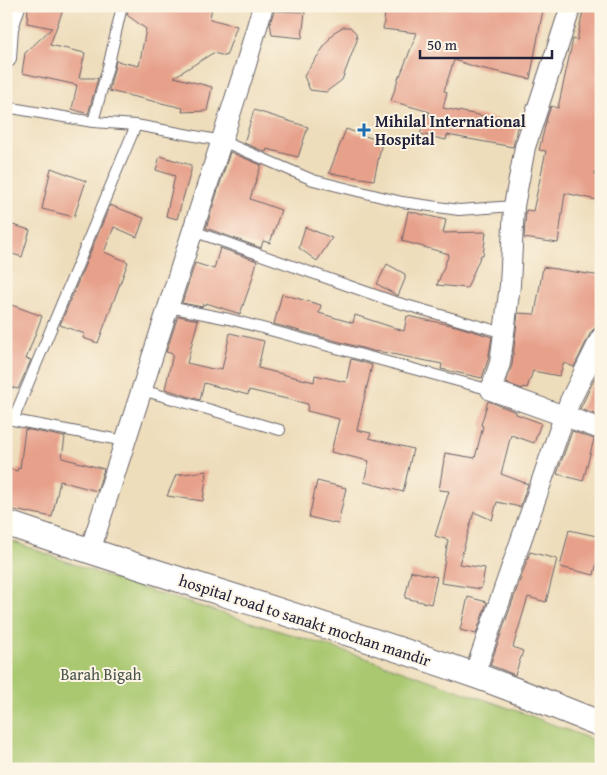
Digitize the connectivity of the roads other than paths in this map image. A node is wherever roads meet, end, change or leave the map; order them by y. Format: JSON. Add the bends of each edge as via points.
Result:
{"nodes":[{"id":1,"x":15,"y":6,"type":"edge"},
{"id":2,"x":122,"y":6,"type":"edge"},
{"id":3,"x":263,"y":6,"type":"edge"},
{"id":4,"x":571,"y":6,"type":"edge"},
{"id":5,"x":6,"y":53,"type":"edge"},
{"id":6,"x":6,"y":58,"type":"edge"},
{"id":7,"x":6,"y":107,"type":"edge"},
{"id":8,"x":93,"y":122,"type":"junction"},
{"id":9,"x":136,"y":125,"type":"junction"},
{"id":10,"x":222,"y":140,"type":"junction"},
{"id":11,"x":514,"y":206,"type":"junction"},
{"id":12,"x":193,"y":231,"type":"junction"},
{"id":13,"x":169,"y":307,"type":"junction"},
{"id":14,"x":504,"y":333,"type":"junction"},
{"id":15,"x":601,"y":338,"type":"edge"},
{"id":16,"x":142,"y":390,"type":"junction"},
{"id":17,"x":491,"y":390,"type":"junction"},
{"id":18,"x":564,"y":417,"type":"junction"},
{"id":19,"x":601,"y":429,"type":"edge"},
{"id":20,"x":280,"y":430,"type":"dead end"},
{"id":21,"x":125,"y":441,"type":"junction"},
{"id":22,"x":6,"y":523,"type":"edge"},
{"id":23,"x":90,"y":551,"type":"junction"},
{"id":24,"x":474,"y":675,"type":"junction"},
{"id":25,"x":601,"y":724,"type":"edge"}],
"edges":[{"from":1,"to":5,"type":"street","via":[[8,28]]},
{"from":2,"to":8,"type":"lane"},
{"from":3,"to":10,"type":"street"},
{"from":4,"to":11,"type":"street","via":[[525,147]]},
{"from":5,"to":6,"type":"street"},
{"from":7,"to":8,"type":"lane"},
{"from":8,"to":9,"type":"lane"},
{"from":9,"to":10,"type":"lane"},
{"from":9,"to":21,"type":"lane","via":[[14,420]]},
{"from":10,"to":11,"type":"lane","via":[[313,180],[402,202],[459,210]]},
{"from":10,"to":12,"type":"street"},
{"from":11,"to":14,"type":"street"},
{"from":12,"to":13,"type":"street"},
{"from":12,"to":14,"type":"lane","via":[[392,301]]},
{"from":13,"to":16,"type":"street"},
{"from":13,"to":17,"type":"lane"},
{"from":14,"to":17,"type":"street","via":[[500,362]]},
{"from":15,"to":18,"type":"street"},
{"from":16,"to":20,"type":"lane"},
{"from":16,"to":21,"type":"street"},
{"from":17,"to":18,"type":"street"},
{"from":18,"to":19,"type":"street"},
{"from":18,"to":24,"type":"street"},
{"from":21,"to":23,"type":"street"},
{"from":22,"to":23,"type":"street","name":"hospital road to sanakt mochan mandir"},
{"from":23,"to":24,"type":"street","name":"hospital road to sanakt mochan mandir"},
{"from":24,"to":25,"type":"street","name":"hospital road to sanakt mochan mandir"}]}
